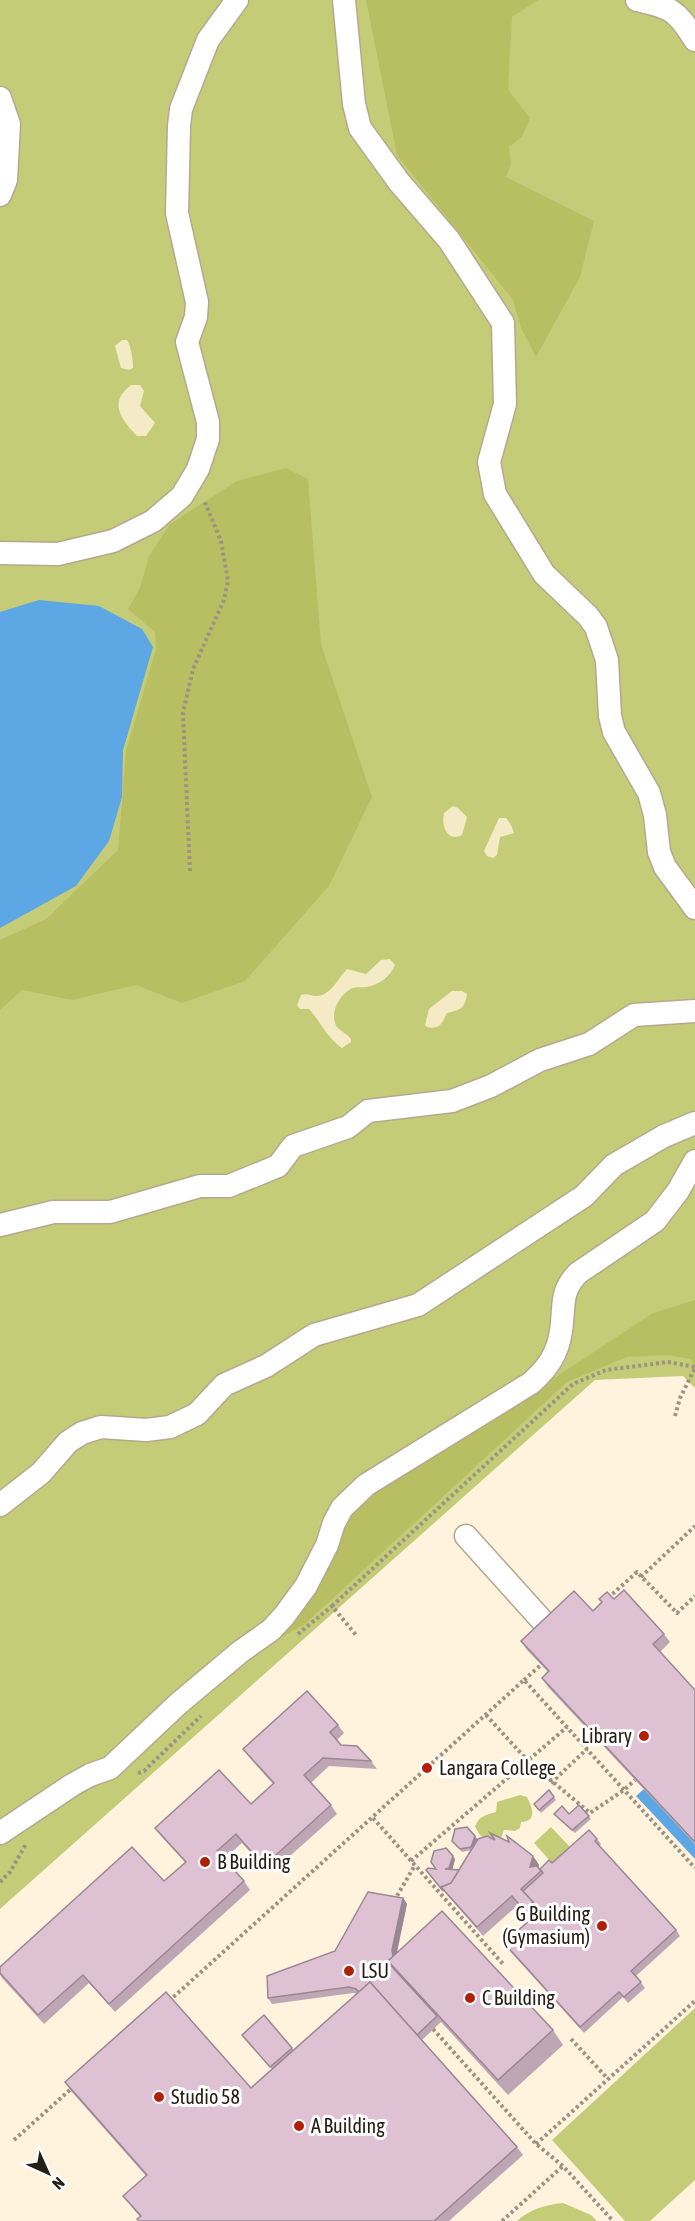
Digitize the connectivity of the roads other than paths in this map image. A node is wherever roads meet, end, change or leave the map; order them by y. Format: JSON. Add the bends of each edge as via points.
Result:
{"nodes":[{"id":1,"x":237,"y":0,"type":"edge"},
{"id":2,"x":344,"y":0,"type":"edge"},
{"id":3,"x":636,"y":0,"type":"edge"},
{"id":4,"x":695,"y":40,"type":"edge"},
{"id":5,"x":0,"y":98,"type":"edge"},
{"id":6,"x":0,"y":195,"type":"edge"},
{"id":7,"x":0,"y":553,"type":"edge"},
{"id":8,"x":695,"y":908,"type":"edge"},
{"id":9,"x":695,"y":1011,"type":"edge"},
{"id":10,"x":695,"y":1123,"type":"edge"},
{"id":11,"x":695,"y":1161,"type":"edge"},
{"id":12,"x":0,"y":1225,"type":"edge"},
{"id":13,"x":0,"y":1505,"type":"edge"},
{"id":14,"x":466,"y":1536,"type":"dead end"},
{"id":15,"x":548,"y":1627,"type":"edge"},
{"id":16,"x":0,"y":1833,"type":"edge"}],
"edges":[{"from":1,"to":7,"type":"lane","via":[[208,40],[181,109],[179,126],[177,213],[197,303],[187,342],[208,422],[208,440],[198,469],[182,496],[166,511],[114,541],[58,555]]},
{"from":2,"to":8,"type":"lane","via":[[360,128],[399,182],[449,240],[503,323],[505,404],[489,462],[495,494],[544,574],[596,627],[607,660],[614,732],[649,793],[665,867]]},
{"from":3,"to":4,"type":"lane","via":[[668,7],[683,20]]},
{"from":5,"to":6,"type":"lane","via":[[9,124],[6,180]]},
{"from":9,"to":12,"type":"lane","via":[[634,1015],[589,1044],[540,1059],[491,1086],[452,1101],[368,1111],[348,1128],[293,1146],[278,1166],[229,1186],[200,1186],[110,1212],[53,1212]]},
{"from":10,"to":13,"type":"lane","via":[[614,1165],[584,1196],[418,1305],[314,1335],[266,1366],[224,1385],[197,1414],[170,1427],[101,1427],[82,1433],[68,1442],[41,1473]]},
{"from":11,"to":16,"type":"lane","via":[[655,1221],[571,1281],[564,1296],[558,1345],[543,1372],[354,1495],[334,1523],[306,1586],[270,1630],[178,1704],[110,1768],[72,1785]]},
{"from":14,"to":15,"type":"lane"}]}
